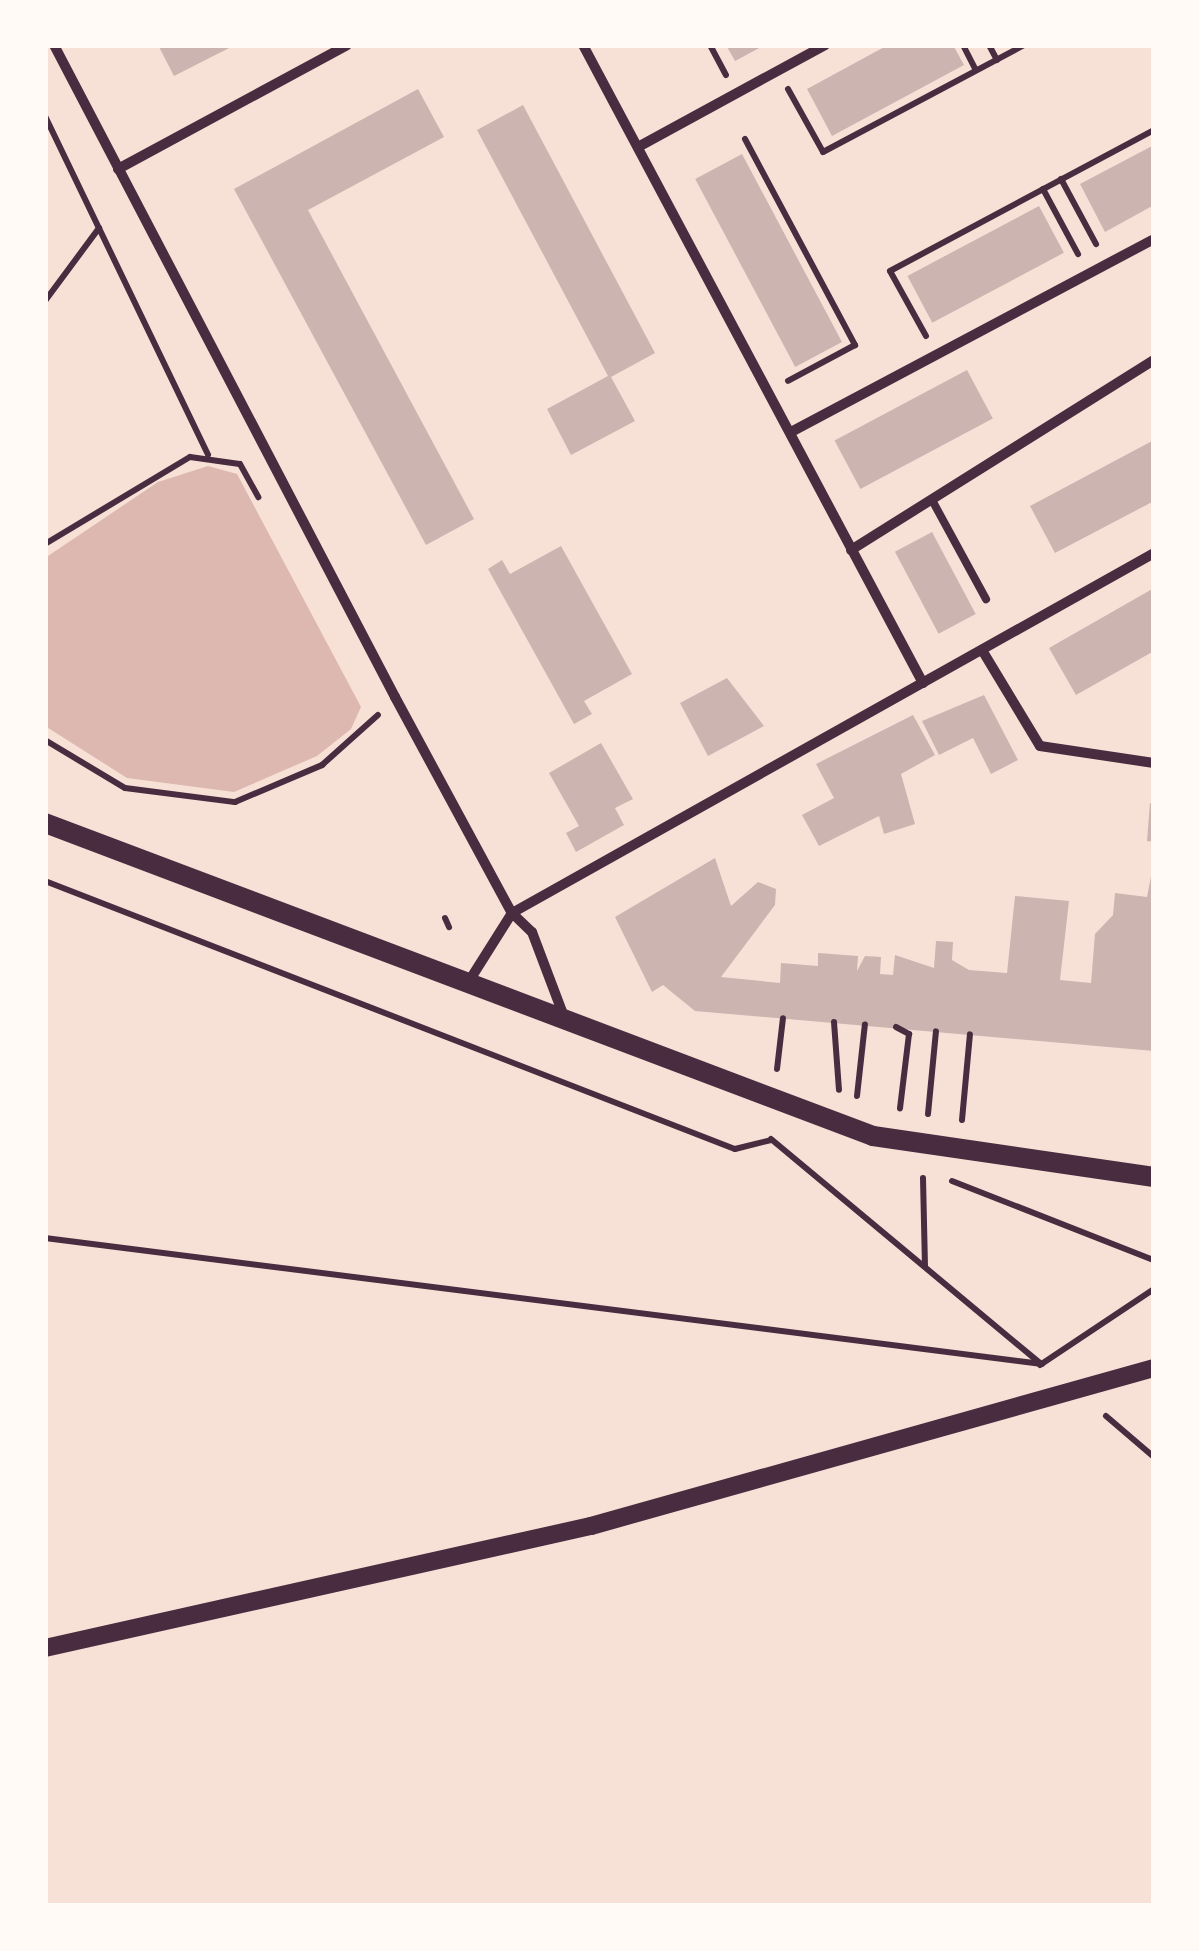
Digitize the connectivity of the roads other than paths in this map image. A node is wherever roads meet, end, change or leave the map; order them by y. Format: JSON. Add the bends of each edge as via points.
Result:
{"nodes":[{"id":1,"x":54,"y":45,"type":"edge"},
{"id":2,"x":346,"y":45,"type":"edge"},
{"id":3,"x":825,"y":45,"type":"edge"},
{"id":4,"x":589,"y":47,"type":"edge"},
{"id":5,"x":638,"y":147,"type":"junction"},
{"id":6,"x":118,"y":169,"type":"junction"},
{"id":7,"x":1154,"y":240,"type":"edge"},
{"id":8,"x":1154,"y":360,"type":"edge"},
{"id":9,"x":791,"y":432,"type":"junction"},
{"id":10,"x":932,"y":500,"type":"junction"},
{"id":11,"x":851,"y":550,"type":"junction"},
{"id":12,"x":1154,"y":553,"type":"edge"},
{"id":13,"x":986,"y":599,"type":"dead end"},
{"id":14,"x":982,"y":650,"type":"junction"},
{"id":15,"x":923,"y":683,"type":"junction"},
{"id":16,"x":1154,"y":764,"type":"edge"},
{"id":17,"x":45,"y":823,"type":"edge"},
{"id":18,"x":512,"y":913,"type":"junction"},
{"id":19,"x":471,"y":978,"type":"junction"},
{"id":20,"x":563,"y":1014,"type":"junction"},
{"id":21,"x":1154,"y":1176,"type":"edge"},
{"id":22,"x":1154,"y":1368,"type":"edge"},
{"id":23,"x":45,"y":1648,"type":"edge"}],
"edges":[{"from":1,"to":6,"type":"street"},
{"from":2,"to":6,"type":"street"},
{"from":3,"to":5,"type":"street"},
{"from":4,"to":5,"type":"street"},
{"from":5,"to":9,"type":"street"},
{"from":6,"to":18,"type":"street"},
{"from":7,"to":9,"type":"street"},
{"from":8,"to":10,"type":"street"},
{"from":9,"to":11,"type":"street"},
{"from":10,"to":11,"type":"street"},
{"from":10,"to":13,"type":"lane"},
{"from":11,"to":15,"type":"street"},
{"from":12,"to":14,"type":"street"},
{"from":14,"to":15,"type":"street"},
{"from":14,"to":16,"type":"street","via":[[1040,746]]},
{"from":15,"to":18,"type":"street"},
{"from":17,"to":19,"type":"main road"},
{"from":18,"to":19,"type":"street"},
{"from":18,"to":20,"type":"street","via":[[532,932]]},
{"from":19,"to":20,"type":"main road"},
{"from":20,"to":21,"type":"main road","via":[[873,1136],[975,1158]]},
{"from":22,"to":23,"type":"street","via":[[591,1526]]}]}
